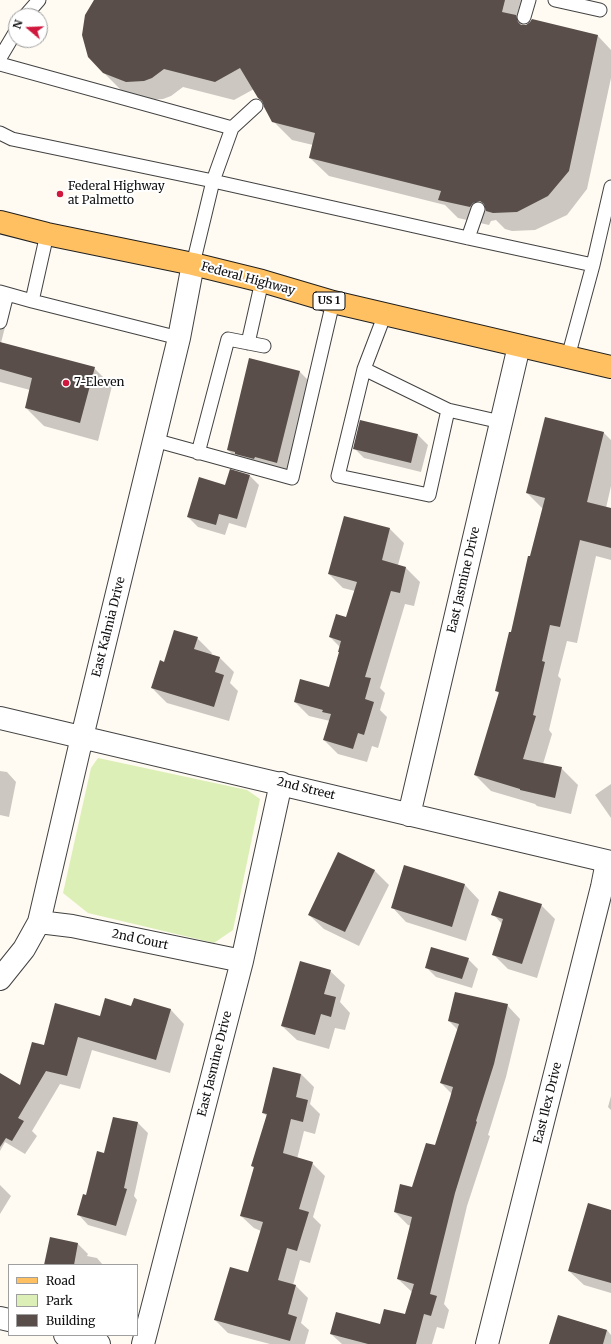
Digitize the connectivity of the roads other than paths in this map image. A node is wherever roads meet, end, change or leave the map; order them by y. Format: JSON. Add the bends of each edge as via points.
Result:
{"nodes":[{"id":1,"x":39,"y":0,"type":"edge"},
{"id":2,"x":529,"y":0,"type":"edge"},
{"id":3,"x":555,"y":0,"type":"edge"},
{"id":4,"x":32,"y":8,"type":"edge"},
{"id":5,"x":600,"y":10,"type":"dead end"},
{"id":6,"x":524,"y":17,"type":"dead end"},
{"id":7,"x":8,"y":44,"type":"edge"},
{"id":8,"x":0,"y":58,"type":"edge"},
{"id":9,"x":0,"y":64,"type":"edge"},
{"id":10,"x":256,"y":106,"type":"dead end"},
{"id":11,"x":232,"y":128,"type":"junction"},
{"id":12,"x":0,"y":133,"type":"edge"},
{"id":13,"x":213,"y":181,"type":"junction"},
{"id":14,"x":611,"y":187,"type":"edge"},
{"id":15,"x":478,"y":209,"type":"dead end"},
{"id":16,"x":0,"y":222,"type":"edge"},
{"id":17,"x":48,"y":234,"type":"junction"},
{"id":18,"x":468,"y":238,"type":"junction"},
{"id":19,"x":193,"y":264,"type":"junction"},
{"id":20,"x":593,"y":265,"type":"junction"},
{"id":21,"x":262,"y":281,"type":"junction"},
{"id":22,"x":4,"y":293,"type":"edge"},
{"id":23,"x":32,"y":300,"type":"junction"},
{"id":24,"x":333,"y":302,"type":"junction"},
{"id":25,"x":385,"y":314,"type":"junction"},
{"id":26,"x":0,"y":322,"type":"edge"},
{"id":27,"x":179,"y":338,"type":"junction"},
{"id":28,"x":248,"y":343,"type":"junction"},
{"id":29,"x":264,"y":346,"type":"dead end"},
{"id":30,"x":519,"y":346,"type":"junction"},
{"id":31,"x":568,"y":357,"type":"junction"},
{"id":32,"x":611,"y":367,"type":"edge"},
{"id":33,"x":364,"y":369,"type":"junction"},
{"id":34,"x":448,"y":410,"type":"junction"},
{"id":35,"x":501,"y":422,"type":"junction"},
{"id":36,"x":154,"y":440,"type":"junction"},
{"id":37,"x":198,"y":453,"type":"junction"},
{"id":38,"x":0,"y":718,"type":"edge"},
{"id":39,"x":82,"y":737,"type":"junction"},
{"id":40,"x":281,"y":783,"type":"junction"},
{"id":41,"x":409,"y":815,"type":"junction"},
{"id":42,"x":609,"y":862,"type":"edge"},
{"id":43,"x":39,"y":922,"type":"junction"},
{"id":44,"x":242,"y":961,"type":"junction"},
{"id":45,"x":0,"y":979,"type":"edge"},
{"id":46,"x":69,"y":1336,"type":"edge"},
{"id":47,"x":99,"y":1344,"type":"edge"},
{"id":48,"x":143,"y":1344,"type":"edge"},
{"id":49,"x":487,"y":1344,"type":"edge"}],
"edges":[{"from":1,"to":4,"type":"lane"},
{"from":2,"to":6,"type":"lane"},
{"from":3,"to":5,"type":"lane"},
{"from":7,"to":8,"type":"lane"},
{"from":9,"to":11,"type":"lane"},
{"from":10,"to":11,"type":"lane"},
{"from":11,"to":13,"type":"lane"},
{"from":12,"to":13,"type":"lane","via":[[12,139]]},
{"from":13,"to":18,"type":"lane"},
{"from":13,"to":19,"type":"lane"},
{"from":14,"to":20,"type":"lane"},
{"from":15,"to":18,"type":"lane"},
{"from":16,"to":17,"type":"main road","name":"Federal Highway","number":"US 1"},
{"from":17,"to":19,"type":"main road","name":"Federal Highway","number":"US 1"},
{"from":17,"to":23,"type":"lane"},
{"from":18,"to":20,"type":"lane"},
{"from":19,"to":21,"type":"main road","name":"Federal Highway","number":"US 1"},
{"from":19,"to":27,"type":"street","name":"East Kalmia Drive"},
{"from":20,"to":31,"type":"lane"},
{"from":21,"to":24,"type":"main road","name":"Federal Highway","number":"US 1"},
{"from":21,"to":28,"type":"lane"},
{"from":22,"to":23,"type":"lane"},
{"from":22,"to":26,"type":"lane"},
{"from":23,"to":27,"type":"lane"},
{"from":24,"to":25,"type":"main road","name":"Federal Highway","number":"US 1"},
{"from":24,"to":37,"type":"lane","via":[[292,478]]},
{"from":25,"to":30,"type":"main road","name":"Federal Highway","number":"US 1"},
{"from":25,"to":33,"type":"lane"},
{"from":27,"to":36,"type":"street","name":"East Kalmia Drive"},
{"from":28,"to":29,"type":"lane"},
{"from":28,"to":37,"type":"lane","via":[[228,339]]},
{"from":30,"to":31,"type":"main road","name":"Federal Highway","number":"US 1"},
{"from":30,"to":35,"type":"street","name":"East Jasmine Drive"},
{"from":31,"to":32,"type":"main road","name":"Federal Highway","number":"US 1"},
{"from":33,"to":34,"type":"lane"},
{"from":33,"to":34,"type":"lane","via":[[338,476],[429,495]]},
{"from":34,"to":35,"type":"lane"},
{"from":35,"to":41,"type":"street","name":"East Jasmine Drive"},
{"from":36,"to":37,"type":"lane"},
{"from":36,"to":39,"type":"street","name":"East Kalmia Drive"},
{"from":38,"to":39,"type":"street","name":"2nd Street"},
{"from":39,"to":40,"type":"street","name":"2nd Street"},
{"from":39,"to":43,"type":"street","name":"East Kalmia Drive"},
{"from":40,"to":41,"type":"street","name":"2nd Street"},
{"from":40,"to":44,"type":"street","name":"East Jasmine Drive"},
{"from":41,"to":42,"type":"street","name":"2nd Street"},
{"from":42,"to":49,"type":"street","name":"East Ilex Drive"},
{"from":43,"to":44,"type":"street","name":"2nd Court","via":[[72,926]]},
{"from":43,"to":45,"type":"street","name":"East Kalmia Drive","via":[[24,949]]},
{"from":44,"to":48,"type":"street","name":"East Jasmine Drive"},
{"from":46,"to":47,"type":"street"}]}
